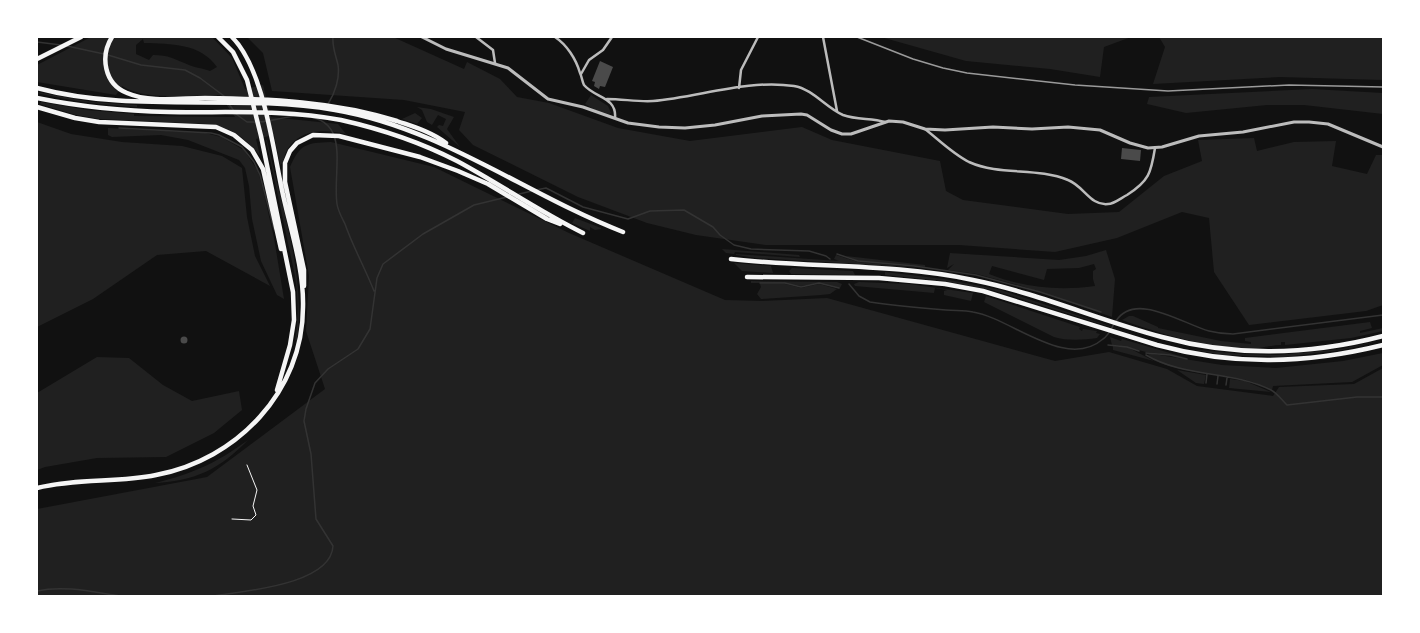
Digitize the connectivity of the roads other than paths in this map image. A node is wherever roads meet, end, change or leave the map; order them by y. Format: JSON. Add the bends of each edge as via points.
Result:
{"nodes":[{"id":1,"x":81,"y":37,"type":"edge"},
{"id":2,"x":112,"y":37,"type":"edge"},
{"id":3,"x":218,"y":37,"type":"edge"},
{"id":4,"x":232,"y":37,"type":"edge"},
{"id":5,"x":422,"y":37,"type":"edge"},
{"id":6,"x":476,"y":37,"type":"edge"},
{"id":7,"x":555,"y":37,"type":"edge"},
{"id":8,"x":612,"y":37,"type":"edge"},
{"id":9,"x":758,"y":37,"type":"edge"},
{"id":10,"x":823,"y":37,"type":"edge"},
{"id":11,"x":38,"y":59,"type":"edge"},
{"id":12,"x":495,"y":63,"type":"junction"},
{"id":13,"x":581,"y":74,"type":"junction"},
{"id":14,"x":37,"y":88,"type":"edge"},
{"id":15,"x":739,"y":88,"type":"junction"},
{"id":16,"x":37,"y":98,"type":"edge"},
{"id":17,"x":607,"y":99,"type":"junction"},
{"id":18,"x":144,"y":100,"type":"junction"},
{"id":19,"x":37,"y":107,"type":"edge"},
{"id":20,"x":838,"y":112,"type":"junction"},
{"id":21,"x":615,"y":119,"type":"junction"},
{"id":22,"x":885,"y":122,"type":"junction"},
{"id":23,"x":925,"y":129,"type":"junction"},
{"id":24,"x":1383,"y":147,"type":"edge"},
{"id":25,"x":1155,"y":148,"type":"junction"},
{"id":26,"x":524,"y":202,"type":"junction"},
{"id":27,"x":623,"y":232,"type":"dead end"},
{"id":28,"x":583,"y":233,"type":"dead end"},
{"id":29,"x":731,"y":259,"type":"dead end"},
{"id":30,"x":747,"y":277,"type":"dead end"},
{"id":31,"x":294,"y":292,"type":"junction"},
{"id":32,"x":303,"y":292,"type":"junction"},
{"id":33,"x":1383,"y":336,"type":"edge"},
{"id":34,"x":1383,"y":345,"type":"edge"},
{"id":35,"x":275,"y":396,"type":"junction"},
{"id":36,"x":37,"y":488,"type":"edge"}],
"edges":[{"from":1,"to":11,"type":"highway"},
{"from":2,"to":18,"type":"highway","via":[[106,49],[105,65],[109,77],[119,89]]},
{"from":3,"to":31,"type":"highway","via":[[239,62],[250,89]]},
{"from":4,"to":32,"type":"highway","via":[[248,59],[259,87]]},
{"from":5,"to":12,"type":"street","via":[[446,49]]},
{"from":6,"to":12,"type":"street","via":[[493,50]]},
{"from":7,"to":13,"type":"street","via":[[571,54]]},
{"from":8,"to":13,"type":"street","via":[[603,50],[588,60]]},
{"from":9,"to":15,"type":"street","via":[[741,70]]},
{"from":10,"to":20,"type":"street"},
{"from":12,"to":21,"type":"street","via":[[515,73],[548,99],[583,107]]},
{"from":13,"to":17,"type":"street","via":[[586,88]]},
{"from":14,"to":18,"type":"highway","via":[[80,96]]},
{"from":15,"to":17,"type":"street","via":[[653,101]]},
{"from":15,"to":20,"type":"street","via":[[781,84],[796,86],[807,90]]},
{"from":16,"to":26,"type":"highway","via":[[101,109],[292,114],[340,120],[411,140],[478,173]]},
{"from":17,"to":21,"type":"street","via":[[614,108]]},
{"from":18,"to":27,"type":"highway","via":[[302,106],[399,124]]},
{"from":19,"to":31,"type":"highway","via":[[99,122],[216,127],[234,134],[252,150],[263,169],[288,280]]},
{"from":20,"to":22,"type":"street","via":[[857,119]]},
{"from":21,"to":22,"type":"street","via":[[659,128],[685,128],[762,116],[807,115],[831,130],[846,135]]},
{"from":22,"to":23,"type":"street","via":[[903,122]]},
{"from":23,"to":25,"type":"street","via":[[1085,127],[1100,130],[1140,147]]},
{"from":23,"to":25,"type":"street","via":[[969,162],[998,169],[1061,177],[1077,184],[1094,202],[1103,204],[1110,204],[1144,183],[1150,172]]},
{"from":24,"to":25,"type":"street","via":[[1328,124],[1294,122],[1243,132],[1199,136]]},
{"from":26,"to":28,"type":"highway"},
{"from":26,"to":32,"type":"highway","via":[[469,175],[420,157],[340,136],[318,134],[300,141],[287,156],[285,176],[304,270]]},
{"from":29,"to":33,"type":"highway","via":[[909,270],[957,277],[1028,294],[1126,327],[1212,348],[1256,352],[1307,350]]},
{"from":30,"to":34,"type":"highway","via":[[879,278],[945,284],[983,291],[1183,352],[1255,361],[1326,357]]},
{"from":31,"to":35,"type":"highway","via":[[288,356]]},
{"from":32,"to":35,"type":"highway","via":[[302,333],[297,353],[287,378]]},
{"from":35,"to":36,"type":"highway","via":[[255,422],[240,436],[221,451],[201,461],[177,470],[148,476],[69,481]]}]}
